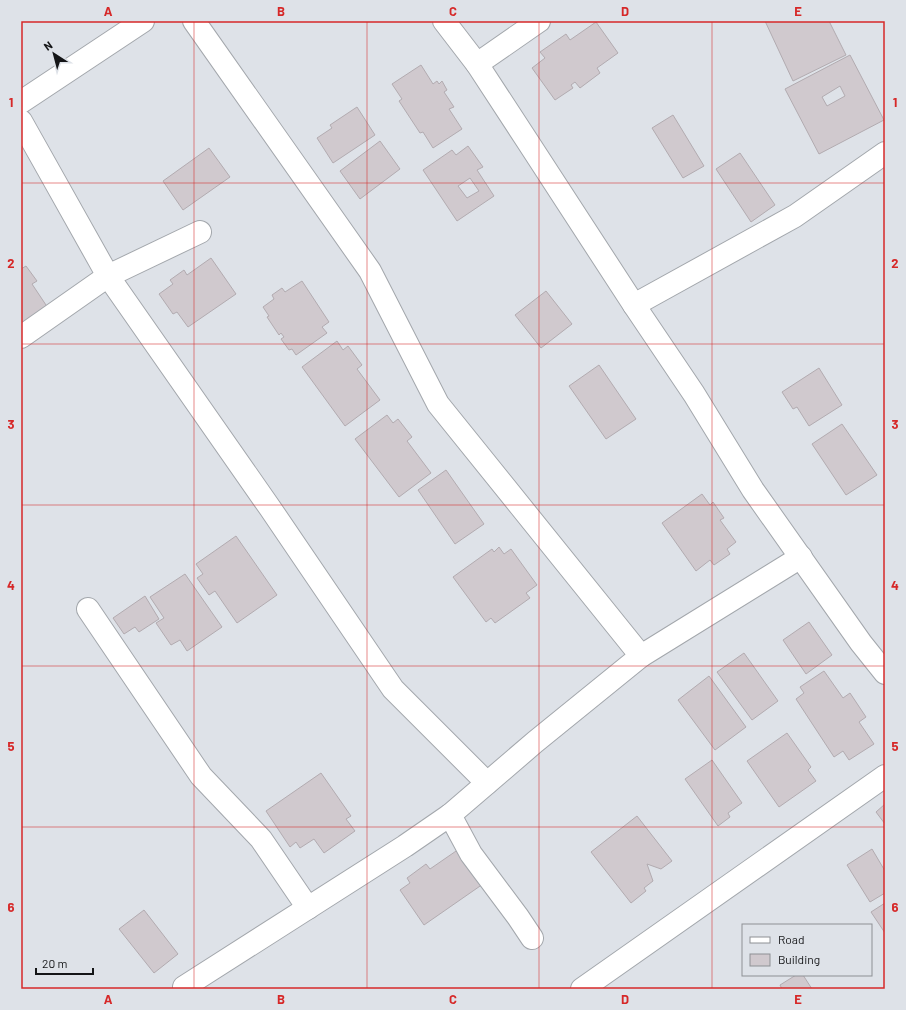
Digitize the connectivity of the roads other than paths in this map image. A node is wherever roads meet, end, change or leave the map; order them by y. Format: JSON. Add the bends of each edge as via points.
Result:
{"nodes":[{"id":1,"x":143,"y":21,"type":"edge"},
{"id":2,"x":194,"y":21,"type":"edge"},
{"id":3,"x":444,"y":21,"type":"edge"},
{"id":4,"x":539,"y":21,"type":"edge"},
{"id":5,"x":477,"y":64,"type":"junction"},
{"id":6,"x":21,"y":102,"type":"edge"},
{"id":7,"x":21,"y":122,"type":"edge"},
{"id":8,"x":885,"y":153,"type":"edge"},
{"id":9,"x":200,"y":232,"type":"dead end"},
{"id":10,"x":108,"y":276,"type":"junction"},
{"id":11,"x":634,"y":305,"type":"junction"},
{"id":12,"x":21,"y":337,"type":"edge"},
{"id":13,"x":801,"y":557,"type":"junction"},
{"id":14,"x":88,"y":609,"type":"dead end"},
{"id":15,"x":641,"y":656,"type":"junction"},
{"id":16,"x":885,"y":672,"type":"edge"},
{"id":17,"x":885,"y":776,"type":"edge"},
{"id":18,"x":487,"y":783,"type":"junction"},
{"id":19,"x":450,"y":815,"type":"junction"},
{"id":20,"x":308,"y":908,"type":"junction"},
{"id":21,"x":532,"y":938,"type":"dead end"},
{"id":22,"x":184,"y":986,"type":"dead end"},
{"id":23,"x":582,"y":989,"type":"edge"}],
"edges":[{"from":1,"to":6,"type":"street"},
{"from":2,"to":15,"type":"street","via":[[370,271],[438,404]]},
{"from":3,"to":5,"type":"street"},
{"from":4,"to":5,"type":"street"},
{"from":5,"to":11,"type":"street"},
{"from":7,"to":10,"type":"street"},
{"from":8,"to":11,"type":"street","via":[[795,216]]},
{"from":9,"to":10,"type":"street"},
{"from":10,"to":12,"type":"street"},
{"from":10,"to":18,"type":"street","via":[[393,689]]},
{"from":11,"to":13,"type":"street","via":[[694,394],[753,490]]},
{"from":13,"to":15,"type":"street"},
{"from":13,"to":16,"type":"street","via":[[861,643]]},
{"from":14,"to":20,"type":"street","via":[[201,776],[261,839]]},
{"from":15,"to":18,"type":"street"},
{"from":17,"to":23,"type":"street"},
{"from":18,"to":19,"type":"street"},
{"from":19,"to":20,"type":"street"},
{"from":19,"to":21,"type":"street","via":[[471,854]]},
{"from":20,"to":22,"type":"street"}]}
